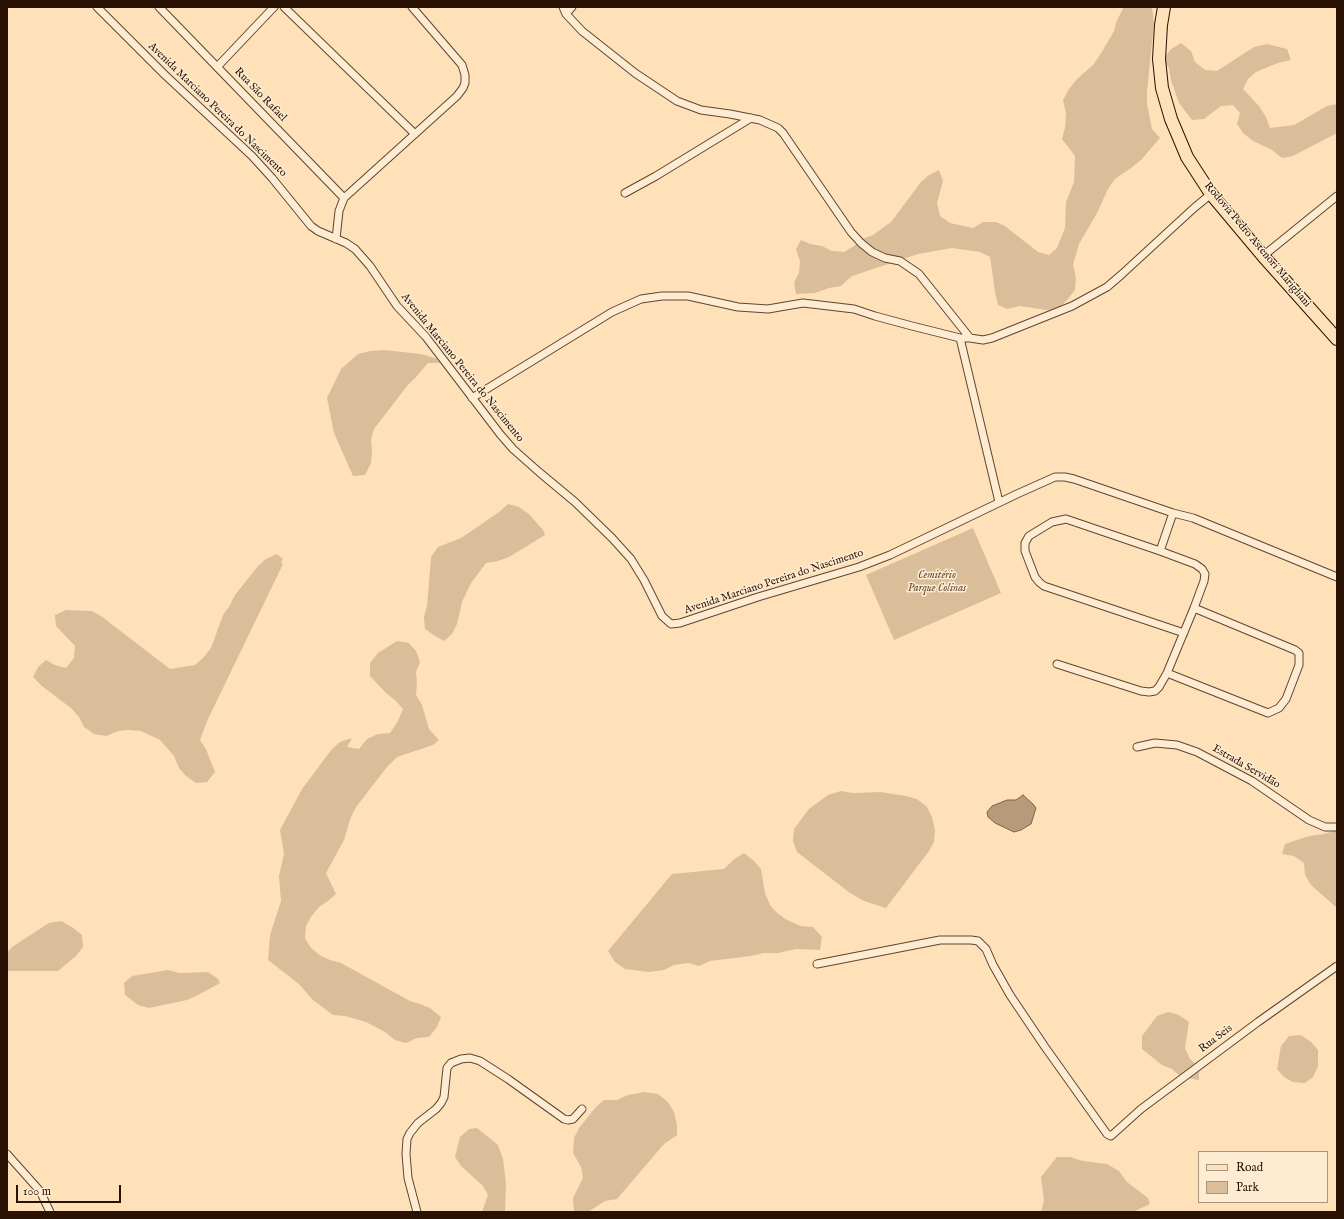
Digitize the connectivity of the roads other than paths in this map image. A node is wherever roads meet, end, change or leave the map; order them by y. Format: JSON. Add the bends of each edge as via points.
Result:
{"nodes":[{"id":1,"x":97,"y":7,"type":"edge"},
{"id":2,"x":159,"y":7,"type":"edge"},
{"id":3,"x":274,"y":7,"type":"edge"},
{"id":4,"x":284,"y":7,"type":"edge"},
{"id":5,"x":412,"y":7,"type":"edge"},
{"id":6,"x":572,"y":7,"type":"edge"},
{"id":7,"x":1164,"y":7,"type":"edge"},
{"id":8,"x":565,"y":10,"type":"edge"},
{"id":9,"x":218,"y":66,"type":"junction"},
{"id":10,"x":751,"y":118,"type":"junction"},
{"id":11,"x":415,"y":134,"type":"junction"},
{"id":12,"x":624,"y":193,"type":"dead end"},
{"id":13,"x":1211,"y":194,"type":"junction"},
{"id":14,"x":1337,"y":196,"type":"edge"},
{"id":15,"x":344,"y":198,"type":"junction"},
{"id":16,"x":336,"y":239,"type":"junction"},
{"id":17,"x":1263,"y":256,"type":"junction"},
{"id":18,"x":960,"y":338,"type":"junction"},
{"id":19,"x":970,"y":338,"type":"junction"},
{"id":20,"x":1337,"y":339,"type":"edge"},
{"id":21,"x":472,"y":398,"type":"junction"},
{"id":22,"x":999,"y":502,"type":"junction"},
{"id":23,"x":1173,"y":513,"type":"junction"},
{"id":24,"x":1160,"y":551,"type":"junction"},
{"id":25,"x":1337,"y":577,"type":"edge"},
{"id":26,"x":1194,"y":608,"type":"junction"},
{"id":27,"x":1184,"y":633,"type":"junction"},
{"id":28,"x":1057,"y":664,"type":"dead end"},
{"id":29,"x":1167,"y":673,"type":"junction"},
{"id":30,"x":1137,"y":747,"type":"dead end"},
{"id":31,"x":1337,"y":827,"type":"edge"},
{"id":32,"x":818,"y":964,"type":"dead end"},
{"id":33,"x":1337,"y":966,"type":"edge"},
{"id":34,"x":582,"y":1110,"type":"dead end"},
{"id":35,"x":7,"y":1154,"type":"edge"},
{"id":36,"x":50,"y":1212,"type":"edge"},
{"id":37,"x":417,"y":1212,"type":"edge"}],
"edges":[{"from":1,"to":16,"type":"street","name":"Avenida Marciano Pereira do Nascimento","via":[[252,156],[311,226]]},
{"from":2,"to":9,"type":"street","name":"Rua São Rafael"},
{"from":3,"to":9,"type":"street"},
{"from":4,"to":11,"type":"street"},
{"from":5,"to":11,"type":"street","via":[[462,65],[465,75],[465,83],[457,96]]},
{"from":6,"to":8,"type":"street"},
{"from":7,"to":13,"type":"main road","name":"Rodovia Pedro Astenori Marigliani","via":[[1159,59],[1162,88],[1171,119],[1187,157]]},
{"from":8,"to":10,"type":"street","via":[[582,31],[635,73],[677,101],[701,110]]},
{"from":9,"to":15,"type":"street","name":"Rua São Rafael"},
{"from":10,"to":12,"type":"street"},
{"from":10,"to":19,"type":"street","via":[[778,128],[783,133],[861,243],[872,252],[900,262],[919,274]]},
{"from":11,"to":15,"type":"street"},
{"from":13,"to":17,"type":"main road","name":"Rodovia Pedro Astenori Marigliani"},
{"from":13,"to":19,"type":"street","via":[[1107,287],[1072,306],[992,338]]},
{"from":14,"to":17,"type":"street"},
{"from":15,"to":16,"type":"street","via":[[339,211]]},
{"from":16,"to":21,"type":"street","name":"Avenida Marciano Pereira do Nascimento","via":[[356,249],[397,306],[426,337]]},
{"from":17,"to":20,"type":"main road","name":"Rodovia Pedro Astenori Marigliani"},
{"from":18,"to":19,"type":"street"},
{"from":18,"to":21,"type":"street","via":[[854,309],[803,303],[768,309],[738,307],[688,296],[662,296],[641,299],[612,312]]},
{"from":18,"to":22,"type":"street"},
{"from":21,"to":22,"type":"street","name":"Avenida Marciano Pereira do Nascimento","via":[[513,449],[575,502],[631,559],[662,616],[671,624],[859,567],[890,555]]},
{"from":22,"to":23,"type":"street","name":"Avenida Marciano Pereira do Nascimento","via":[[1055,477],[1065,477]]},
{"from":23,"to":24,"type":"street"},
{"from":23,"to":25,"type":"street","name":"Avenida Marciano Pereira do Nascimento","via":[[1222,529]]},
{"from":24,"to":26,"type":"street","via":[[1195,564],[1205,574]]},
{"from":24,"to":27,"type":"street","via":[[1066,520],[1052,522],[1040,528],[1025,543],[1025,551],[1035,577],[1044,586]]},
{"from":26,"to":27,"type":"street"},
{"from":26,"to":29,"type":"street","via":[[1299,653],[1299,665],[1286,699],[1279,708],[1268,713]]},
{"from":27,"to":29,"type":"street"},
{"from":28,"to":29,"type":"street","via":[[1149,692],[1159,687]]},
{"from":30,"to":31,"type":"street","name":"Estrada Servidão","via":[[1155,743],[1188,748],[1252,781],[1309,820],[1325,827]]},
{"from":32,"to":33,"type":"street","name":"Rua Seis","via":[[940,940],[978,941],[986,949],[1010,995],[1045,1047],[1107,1134],[1112,1136],[1147,1104]]},
{"from":34,"to":37,"type":"street","via":[[572,1119],[564,1119],[480,1062],[470,1058],[452,1063],[447,1068],[441,1103],[418,1123],[407,1139],[408,1178]]},
{"from":35,"to":36,"type":"street","via":[[40,1191]]}]}
